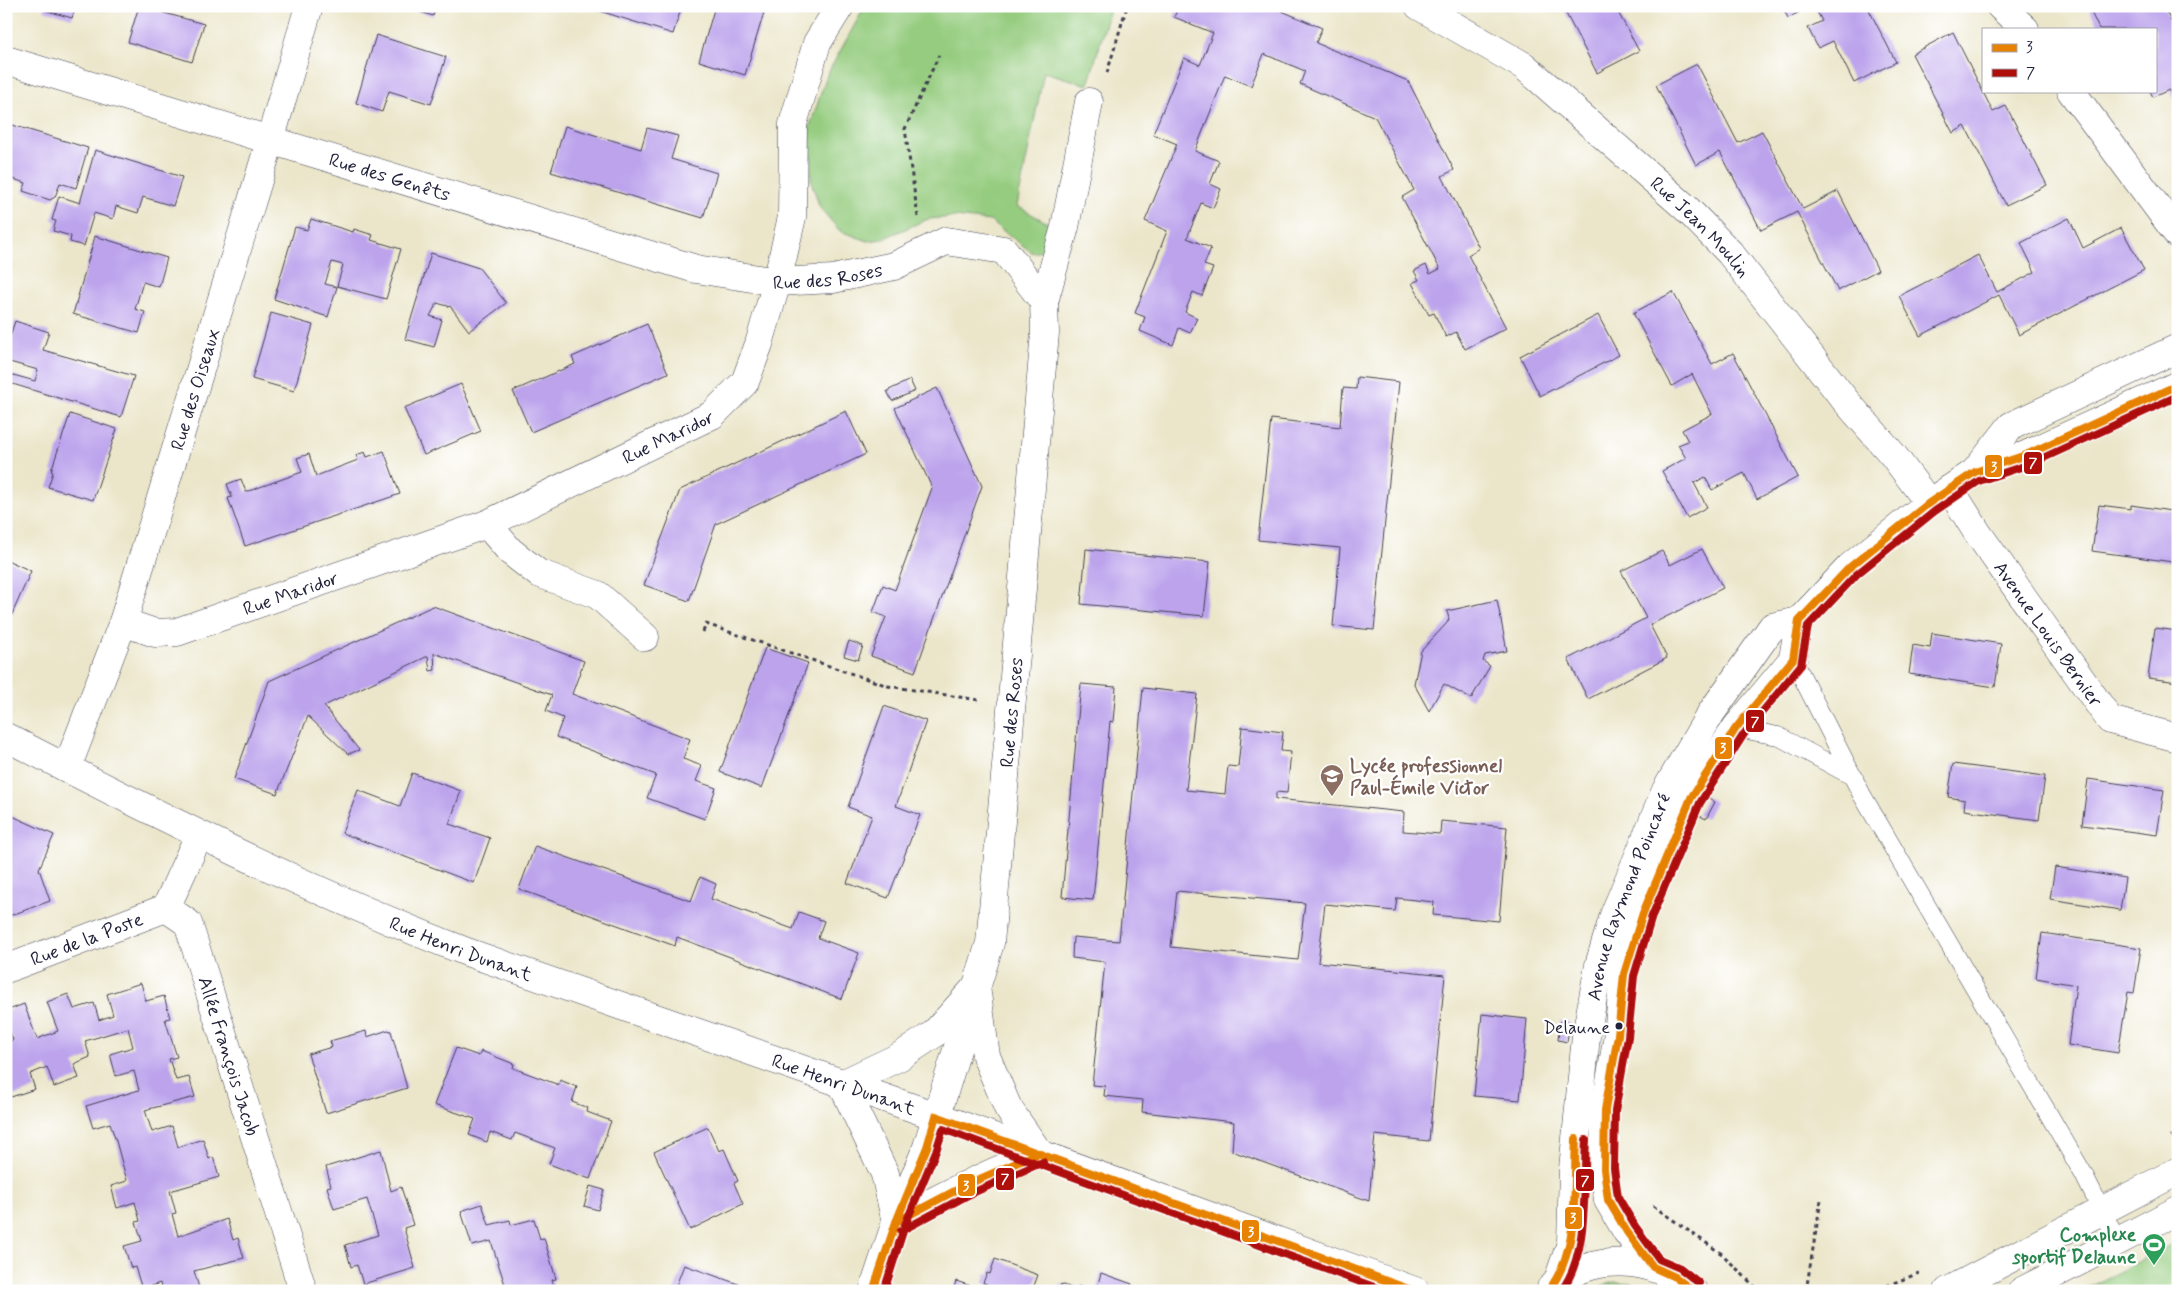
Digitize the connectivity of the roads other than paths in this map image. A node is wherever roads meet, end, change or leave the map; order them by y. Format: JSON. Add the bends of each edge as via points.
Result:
{"nodes":[{"id":1,"x":309,"y":6,"type":"edge"},
{"id":2,"x":840,"y":6,"type":"edge"},
{"id":3,"x":2000,"y":6,"type":"edge"},
{"id":4,"x":1424,"y":7,"type":"edge"},
{"id":5,"x":2023,"y":28,"type":"edge"},
{"id":6,"x":6,"y":60,"type":"edge"},
{"id":7,"x":2072,"y":92,"type":"edge"},
{"id":8,"x":1089,"y":102,"type":"dead end"},
{"id":9,"x":269,"y":140,"type":"junction"},
{"id":10,"x":2178,"y":235,"type":"edge"},
{"id":11,"x":777,"y":282,"type":"junction"},
{"id":12,"x":1044,"y":302,"type":"junction"},
{"id":13,"x":2178,"y":348,"type":"edge"},
{"id":14,"x":2178,"y":385,"type":"edge"},
{"id":15,"x":1975,"y":472,"type":"junction"},
{"id":16,"x":1940,"y":496,"type":"junction"},
{"id":17,"x":487,"y":524,"type":"junction"},
{"id":18,"x":1799,"y":621,"type":"junction"},
{"id":19,"x":123,"y":622,"type":"junction"},
{"id":20,"x":645,"y":637,"type":"dead end"},
{"id":21,"x":1792,"y":658,"type":"junction"},
{"id":22,"x":1736,"y":728,"type":"junction"},
{"id":23,"x":6,"y":737,"type":"edge"},
{"id":24,"x":2178,"y":738,"type":"edge"},
{"id":25,"x":67,"y":768,"type":"junction"},
{"id":26,"x":1854,"y":777,"type":"junction"},
{"id":27,"x":199,"y":835,"type":"junction"},
{"id":28,"x":166,"y":908,"type":"junction"},
{"id":29,"x":6,"y":969,"type":"edge"},
{"id":30,"x":976,"y":987,"type":"junction"},
{"id":31,"x":842,"y":1084,"type":"junction"},
{"id":32,"x":936,"y":1116,"type":"junction"},
{"id":33,"x":1039,"y":1153,"type":"junction"},
{"id":34,"x":2178,"y":1172,"type":"edge"},
{"id":35,"x":2178,"y":1210,"type":"edge"},
{"id":36,"x":2102,"y":1211,"type":"junction"},
{"id":37,"x":896,"y":1222,"type":"junction"},
{"id":38,"x":2118,"y":1241,"type":"junction"},
{"id":39,"x":1653,"y":1267,"type":"junction"},
{"id":40,"x":1552,"y":1287,"type":"edge"},
{"id":41,"x":303,"y":1291,"type":"edge"},
{"id":42,"x":873,"y":1291,"type":"edge"},
{"id":43,"x":1415,"y":1291,"type":"edge"},
{"id":44,"x":1693,"y":1291,"type":"edge"},
{"id":45,"x":1948,"y":1291,"type":"edge"},
{"id":46,"x":2022,"y":1291,"type":"edge"}],
"edges":[{"from":1,"to":9,"type":"street","name":"Rue des Oiseaux"},
{"from":2,"to":11,"type":"street","name":"Rue des Roses","via":[[817,43],[793,124],[792,217]]},
{"from":3,"to":5,"type":"street"},
{"from":4,"to":16,"type":"street","name":"Rue Jean Moulin","via":[[1524,66],[1686,208],[1730,253],[1845,400],[1893,455]]},
{"from":6,"to":9,"type":"street","name":"Rue des Genêts"},
{"from":7,"to":10,"type":"street"},
{"from":8,"to":12,"type":"street","name":"Rue des Roses","via":[[1065,227]]},
{"from":9,"to":11,"type":"street","name":"Rue des Genêts","via":[[696,269]]},
{"from":9,"to":19,"type":"street","name":"Rue des Oiseaux"},
{"from":11,"to":12,"type":"street","name":"Rue des Roses","via":[[833,279],[894,266],[946,241],[1004,250]]},
{"from":11,"to":17,"type":"street","name":"Rue Maridor","via":[[745,382],[712,415]]},
{"from":12,"to":30,"type":"street","name":"Rue des Roses","via":[[1045,333],[990,943]]},
{"from":13,"to":15,"type":"street","via":[[2011,426]]},
{"from":14,"to":15,"type":"street","via":[[2026,455]]},
{"from":15,"to":16,"type":"street"},
{"from":16,"to":18,"type":"street","via":[[1850,567]]},
{"from":16,"to":24,"type":"street","name":"Avenue Louis Bernier","via":[[1976,532],[2110,720]]},
{"from":17,"to":19,"type":"street","name":"Rue Maridor","via":[[178,632],[155,633]]},
{"from":17,"to":20,"type":"street","via":[[510,551],[538,572],[598,595]]},
{"from":18,"to":21,"type":"street","name":"Avenue Raymond Poincaré"},
{"from":18,"to":40,"type":"street","name":"Avenue Raymond Poincaré","via":[[1772,627],[1711,713],[1666,790],[1614,915],[1599,965],[1586,1036],[1573,1169],[1571,1243]]},
{"from":19,"to":25,"type":"street","name":"Rue des Oiseaux"},
{"from":21,"to":22,"type":"street","name":"Avenue Raymond Poincaré"},
{"from":21,"to":26,"type":"lane"},
{"from":22,"to":26,"type":"lane","via":[[1778,736]]},
{"from":22,"to":39,"type":"street","name":"Avenue Raymond Poincaré","via":[[1691,798],[1643,913],[1624,974],[1605,1110],[1604,1169],[1608,1200]]},
{"from":23,"to":25,"type":"street","name":"Rue Henri Dunant"},
{"from":25,"to":27,"type":"street","name":"Rue Henri Dunant"},
{"from":26,"to":36,"type":"lane","via":[[2084,1174]]},
{"from":27,"to":28,"type":"street"},
{"from":27,"to":31,"type":"street","name":"Rue Henri Dunant","via":[[440,942]]},
{"from":28,"to":29,"type":"street","name":"Rue de la Poste"},
{"from":28,"to":41,"type":"street","name":"Allée François Jacob","via":[[188,923]]},
{"from":30,"to":31,"type":"street","via":[[934,1034],[899,1057]]},
{"from":30,"to":32,"type":"street","name":"Rue des Roses"},
{"from":30,"to":33,"type":"street","via":[[986,1056],[1008,1108]]},
{"from":31,"to":32,"type":"street","name":"Rue Henri Dunant"},
{"from":31,"to":37,"type":"street","via":[[885,1174]]},
{"from":32,"to":33,"type":"street","name":"Rue Henri Dunant"},
{"from":32,"to":37,"type":"street","name":"Rue des Roses","via":[[927,1147]]},
{"from":33,"to":37,"type":"street","via":[[992,1171]]},
{"from":33,"to":43,"type":"street","name":"Rue Henri Dunant"},
{"from":34,"to":36,"type":"street"},
{"from":35,"to":38,"type":"street"},
{"from":36,"to":38,"type":"lane"},
{"from":36,"to":45,"type":"street"},
{"from":37,"to":42,"type":"street","name":"Rue des Roses"},
{"from":38,"to":46,"type":"street"},
{"from":39,"to":40,"type":"street","via":[[1631,1262],[1598,1265],[1576,1272]]},
{"from":39,"to":44,"type":"street","via":[[1676,1277]]}]}
